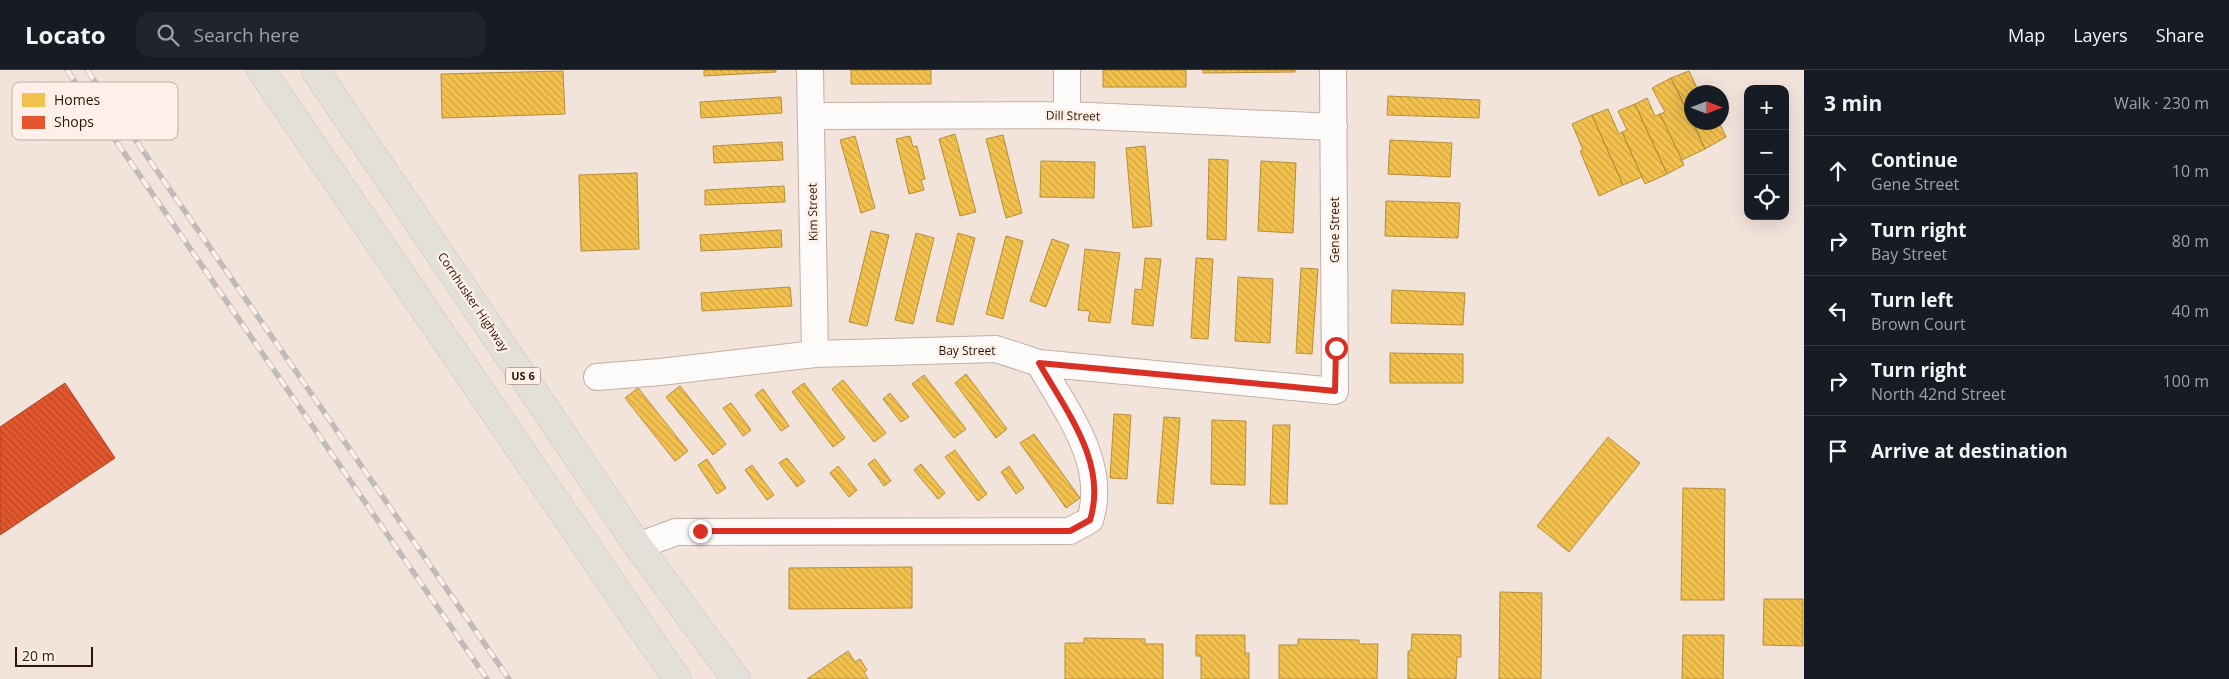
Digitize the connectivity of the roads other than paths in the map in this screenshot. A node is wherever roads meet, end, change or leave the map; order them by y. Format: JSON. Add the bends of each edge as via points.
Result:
{"nodes":[{"id":1,"x":261,"y":70,"type":"edge"},
{"id":2,"x":316,"y":70,"type":"edge"},
{"id":3,"x":810,"y":70,"type":"edge"},
{"id":4,"x":1067,"y":70,"type":"edge"},
{"id":5,"x":1333,"y":70,"type":"edge"},
{"id":6,"x":1067,"y":115,"type":"junction"},
{"id":7,"x":811,"y":116,"type":"junction"},
{"id":8,"x":1334,"y":126,"type":"junction"},
{"id":9,"x":815,"y":354,"type":"junction"},
{"id":10,"x":1039,"y":363,"type":"junction"},
{"id":11,"x":596,"y":377,"type":"dead end"},
{"id":12,"x":1335,"y":391,"type":"joint"},
{"id":13,"x":638,"y":546,"type":"junction"},
{"id":14,"x":677,"y":679,"type":"edge"},
{"id":15,"x":736,"y":679,"type":"edge"}],
"edges":[{"from":1,"to":14,"type":"main road"},
{"from":2,"to":13,"type":"main road","name":"Cornhusker Highway","number":"US 6"},
{"from":3,"to":7,"type":"street","name":"Kim Street"},
{"from":4,"to":6,"type":"street"},
{"from":5,"to":8,"type":"street","name":"Gene Street"},
{"from":6,"to":7,"type":"street","name":"Dill Street"},
{"from":6,"to":8,"type":"street","name":"Dill Street"},
{"from":7,"to":9,"type":"street","name":"Kim Street"},
{"from":8,"to":12,"type":"street","name":"Gene Street"},
{"from":9,"to":10,"type":"street","name":"Bay Street","via":[[996,349]]},
{"from":9,"to":11,"type":"street","name":"Bay Street"},
{"from":10,"to":12,"type":"street","name":"Bay Street"},
{"from":10,"to":13,"type":"street","via":[[1088,451],[1096,484],[1090,520],[1070,531],[676,532]]},
{"from":13,"to":15,"type":"main road","name":"Cornhusker Highway","number":"US 6"}]}
